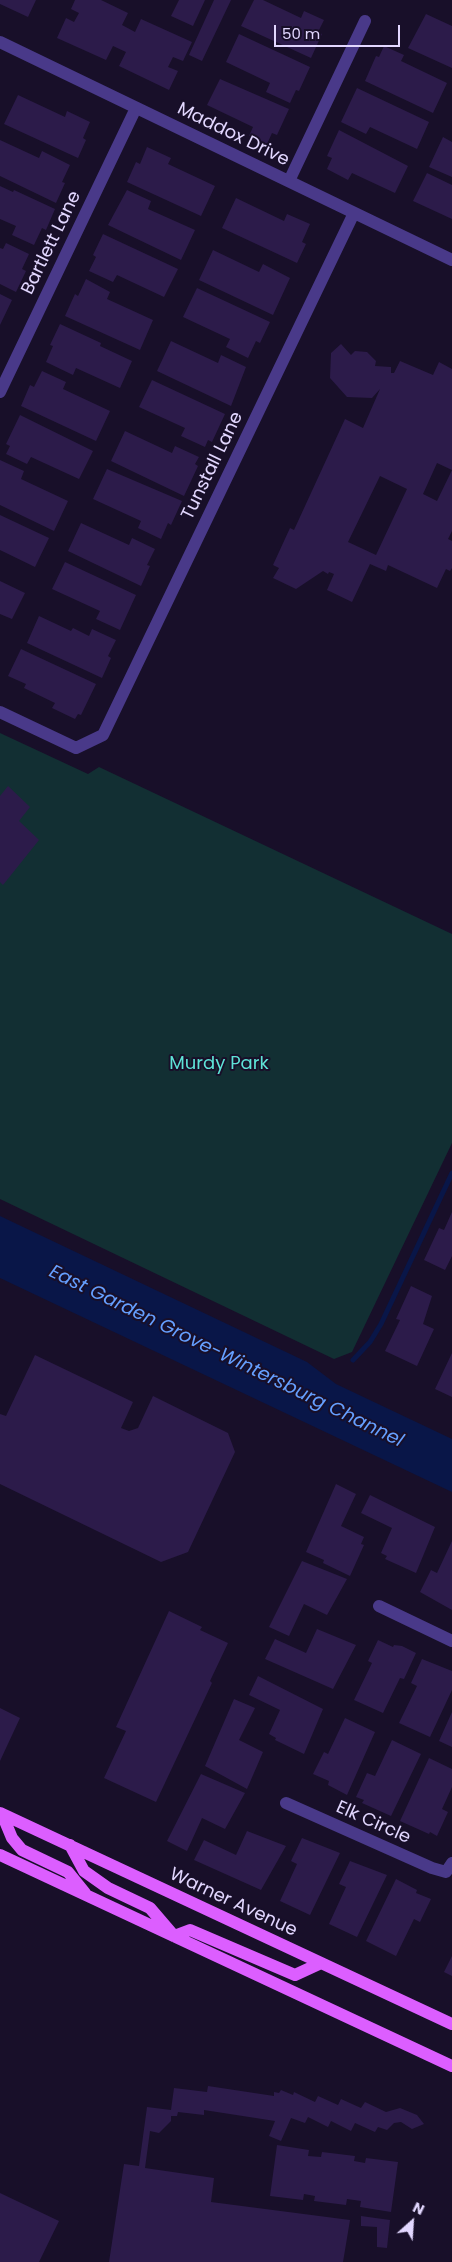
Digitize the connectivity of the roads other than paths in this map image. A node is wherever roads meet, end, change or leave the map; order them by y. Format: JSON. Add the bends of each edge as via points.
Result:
{"nodes":[{"id":1,"x":364,"y":21,"type":"dead end"},
{"id":2,"x":0,"y":42,"type":"edge"},
{"id":3,"x":136,"y":108,"type":"junction"},
{"id":4,"x":289,"y":181,"type":"junction"},
{"id":5,"x":354,"y":213,"type":"junction"},
{"id":6,"x":452,"y":260,"type":"edge"},
{"id":7,"x":0,"y":392,"type":"edge"},
{"id":8,"x":0,"y":712,"type":"edge"},
{"id":9,"x":380,"y":1606,"type":"dead end"},
{"id":10,"x":452,"y":1641,"type":"edge"},
{"id":11,"x":286,"y":1803,"type":"dead end"},
{"id":12,"x":1,"y":1814,"type":"edge"},
{"id":13,"x":70,"y":1846,"type":"junction"},
{"id":14,"x":0,"y":1854,"type":"edge"},
{"id":15,"x":449,"y":1868,"type":"edge"},
{"id":16,"x":87,"y":1895,"type":"junction"},
{"id":17,"x":174,"y":1936,"type":"junction"},
{"id":18,"x":321,"y":1963,"type":"junction"},
{"id":19,"x":452,"y":2024,"type":"edge"},
{"id":20,"x":452,"y":2066,"type":"edge"}],
"edges":[{"from":1,"to":4,"type":"street"},
{"from":2,"to":3,"type":"street","name":"Maddox Drive"},
{"from":3,"to":4,"type":"street","name":"Maddox Drive"},
{"from":3,"to":7,"type":"street","name":"Bartlett Lane"},
{"from":4,"to":5,"type":"street","name":"Maddox Drive"},
{"from":5,"to":6,"type":"street","name":"Maddox Drive"},
{"from":5,"to":8,"type":"street","name":"Tunstall Lane","via":[[103,735],[76,748]]},
{"from":9,"to":10,"type":"street"},
{"from":11,"to":15,"type":"street","name":"Elk Circle","via":[[432,1868]]},
{"from":12,"to":13,"type":"main road","name":"Warner Avenue"},
{"from":12,"to":16,"type":"main road","via":[[12,1838],[22,1850],[68,1872]]},
{"from":13,"to":17,"type":"main road","via":[[84,1871],[108,1888],[150,1908]]},
{"from":13,"to":18,"type":"main road","name":"Warner Avenue"},
{"from":14,"to":16,"type":"main road"},
{"from":16,"to":17,"type":"main road"},
{"from":17,"to":18,"type":"main road","via":[[190,1930],[294,1975]]},
{"from":17,"to":20,"type":"main road"},
{"from":18,"to":19,"type":"main road","name":"Warner Avenue"}]}
